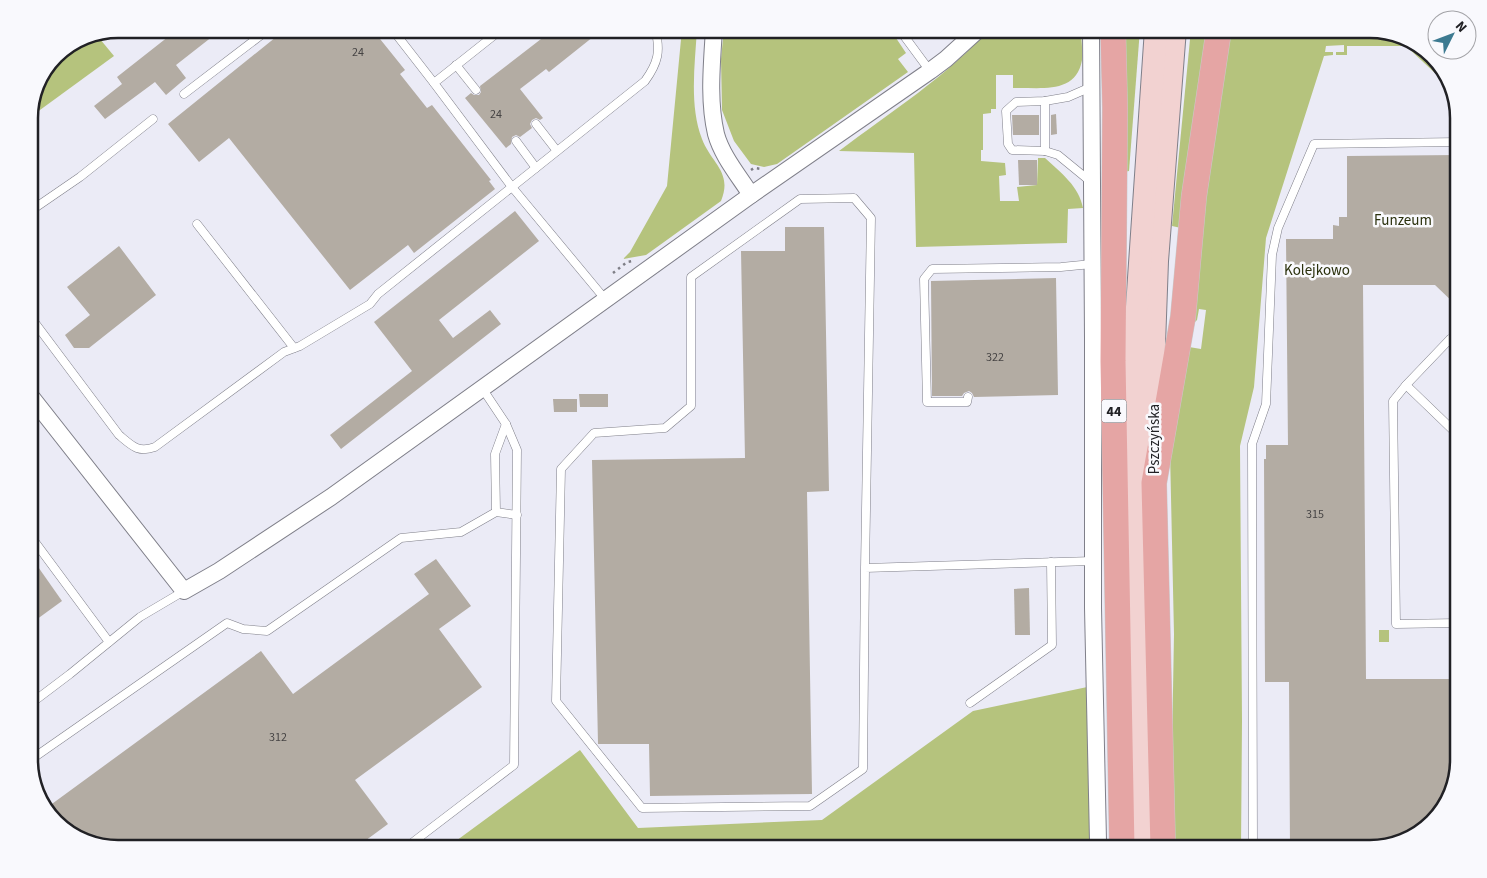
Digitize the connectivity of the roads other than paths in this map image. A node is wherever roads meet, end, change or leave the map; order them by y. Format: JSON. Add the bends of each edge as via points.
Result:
{"nodes":[{"id":1,"x":257,"y":38,"type":"edge"},
{"id":2,"x":399,"y":38,"type":"edge"},
{"id":3,"x":490,"y":38,"type":"edge"},
{"id":4,"x":657,"y":38,"type":"edge"},
{"id":5,"x":714,"y":38,"type":"edge"},
{"id":6,"x":906,"y":38,"type":"edge"},
{"id":7,"x":969,"y":38,"type":"edge"},
{"id":8,"x":1091,"y":38,"type":"edge"},
{"id":9,"x":1113,"y":38,"type":"edge"},
{"id":10,"x":1155,"y":38,"type":"edge"},
{"id":11,"x":1174,"y":38,"type":"edge"},
{"id":12,"x":1218,"y":38,"type":"edge"},
{"id":13,"x":456,"y":65,"type":"junction"},
{"id":14,"x":930,"y":71,"type":"junction"},
{"id":15,"x":434,"y":83,"type":"junction"},
{"id":16,"x":1091,"y":87,"type":"junction"},
{"id":17,"x":476,"y":90,"type":"dead end"},
{"id":18,"x":184,"y":94,"type":"dead end"},
{"id":19,"x":1045,"y":101,"type":"junction"},
{"id":20,"x":153,"y":119,"type":"dead end"},
{"id":21,"x":536,"y":124,"type":"dead end"},
{"id":22,"x":516,"y":140,"type":"dead end"},
{"id":23,"x":1449,"y":142,"type":"edge"},
{"id":24,"x":1046,"y":150,"type":"junction"},
{"id":25,"x":558,"y":151,"type":"junction"},
{"id":26,"x":536,"y":168,"type":"junction"},
{"id":27,"x":1091,"y":182,"type":"junction"},
{"id":28,"x":512,"y":187,"type":"junction"},
{"id":29,"x":751,"y":195,"type":"junction"},
{"id":30,"x":38,"y":206,"type":"edge"},
{"id":31,"x":197,"y":224,"type":"dead end"},
{"id":32,"x":1092,"y":264,"type":"junction"},
{"id":33,"x":605,"y":299,"type":"junction"},
{"id":34,"x":38,"y":327,"type":"edge"},
{"id":35,"x":1449,"y":340,"type":"edge"},
{"id":36,"x":294,"y":348,"type":"junction"},
{"id":37,"x":1406,"y":385,"type":"junction"},
{"id":38,"x":482,"y":388,"type":"junction"},
{"id":39,"x":968,"y":397,"type":"dead end"},
{"id":40,"x":38,"y":405,"type":"edge"},
{"id":41,"x":506,"y":424,"type":"junction"},
{"id":42,"x":1449,"y":426,"type":"edge"},
{"id":43,"x":1154,"y":483,"type":"junction"},
{"id":44,"x":496,"y":512,"type":"junction"},
{"id":45,"x":517,"y":515,"type":"junction"},
{"id":46,"x":38,"y":546,"type":"edge"},
{"id":47,"x":1093,"y":561,"type":"junction"},
{"id":48,"x":1051,"y":562,"type":"junction"},
{"id":49,"x":865,"y":568,"type":"junction"},
{"id":50,"x":184,"y":591,"type":"junction"},
{"id":51,"x":1450,"y":622,"type":"edge"},
{"id":52,"x":109,"y":642,"type":"junction"},
{"id":53,"x":38,"y":698,"type":"edge"},
{"id":54,"x":970,"y":703,"type":"dead end"},
{"id":55,"x":38,"y":755,"type":"edge"},
{"id":56,"x":1122,"y":793,"type":"junction"},
{"id":57,"x":416,"y":840,"type":"edge"},
{"id":58,"x":1098,"y":840,"type":"edge"},
{"id":59,"x":1122,"y":840,"type":"edge"},
{"id":60,"x":1127,"y":840,"type":"edge"},
{"id":61,"x":1143,"y":840,"type":"edge"},
{"id":62,"x":1162,"y":840,"type":"edge"},
{"id":63,"x":1253,"y":840,"type":"edge"}],
"edges":[{"from":1,"to":18,"type":"lane"},
{"from":2,"to":15,"type":"lane"},
{"from":3,"to":13,"type":"lane"},
{"from":4,"to":25,"type":"lane","via":[[656,66],[645,81]]},
{"from":5,"to":29,"type":"street","via":[[711,84],[716,134]]},
{"from":6,"to":14,"type":"lane"},
{"from":7,"to":14,"type":"street"},
{"from":8,"to":16,"type":"street"},
{"from":9,"to":56,"type":"main road","number":"44","via":[[1116,108],[1113,361]]},
{"from":10,"to":61,"type":"main road","name":"Pszczyńska","via":[[1136,351]]},
{"from":11,"to":43,"type":"main road","name":"Pszczyńska","via":[[1157,270],[1153,372]]},
{"from":12,"to":43,"type":"main road","via":[[1194,196],[1183,317]]},
{"from":13,"to":15,"type":"lane"},
{"from":13,"to":17,"type":"lane"},
{"from":14,"to":29,"type":"street"},
{"from":15,"to":28,"type":"lane"},
{"from":16,"to":19,"type":"lane","via":[[1068,97]]},
{"from":16,"to":27,"type":"street"},
{"from":19,"to":24,"type":"lane"},
{"from":19,"to":24,"type":"lane","via":[[1016,102],[1006,111],[1008,144],[1012,150]]},
{"from":20,"to":30,"type":"lane"},
{"from":21,"to":25,"type":"lane"},
{"from":22,"to":26,"type":"lane"},
{"from":23,"to":63,"type":"lane","via":[[1314,144],[1278,228],[1272,255],[1266,404],[1252,444]]},
{"from":24,"to":27,"type":"lane","via":[[1058,155]]},
{"from":25,"to":26,"type":"lane"},
{"from":26,"to":28,"type":"lane"},
{"from":27,"to":32,"type":"street"},
{"from":28,"to":33,"type":"lane"},
{"from":28,"to":36,"type":"lane","via":[[378,294],[370,304]]},
{"from":29,"to":33,"type":"street"},
{"from":31,"to":36,"type":"lane"},
{"from":32,"to":39,"type":"lane","via":[[932,269],[924,279],[926,402],[967,402]]},
{"from":32,"to":47,"type":"street"},
{"from":33,"to":38,"type":"street"},
{"from":34,"to":36,"type":"lane","via":[[119,435],[131,446],[145,451]]},
{"from":35,"to":37,"type":"lane"},
{"from":37,"to":42,"type":"lane"},
{"from":37,"to":51,"type":"lane","via":[[1392,401],[1396,624]]},
{"from":38,"to":41,"type":"lane"},
{"from":38,"to":50,"type":"street","via":[[331,497]]},
{"from":40,"to":50,"type":"street"},
{"from":41,"to":44,"type":"lane","via":[[495,454]]},
{"from":41,"to":45,"type":"lane","via":[[517,450]]},
{"from":43,"to":62,"type":"main road","name":"Pszczyńska"},
{"from":44,"to":45,"type":"lane"},
{"from":44,"to":55,"type":"lane","via":[[462,532],[401,538],[267,631],[243,629],[227,623]]},
{"from":45,"to":57,"type":"lane","via":[[514,765]]},
{"from":46,"to":52,"type":"lane"},
{"from":47,"to":48,"type":"lane"},
{"from":47,"to":58,"type":"street"},
{"from":48,"to":49,"type":"lane"},
{"from":48,"to":54,"type":"lane","via":[[1052,645]]},
{"from":49,"to":49,"type":"lane","via":[[871,218],[854,198],[800,199],[691,277],[692,406],[665,428],[594,433],[561,469],[556,701],[642,808],[810,806],[863,769]]},
{"from":50,"to":52,"type":"lane","via":[[140,617]]},
{"from":52,"to":53,"type":"lane"},
{"from":56,"to":59,"type":"main road"},
{"from":56,"to":60,"type":"main road","number":"44"}]}
